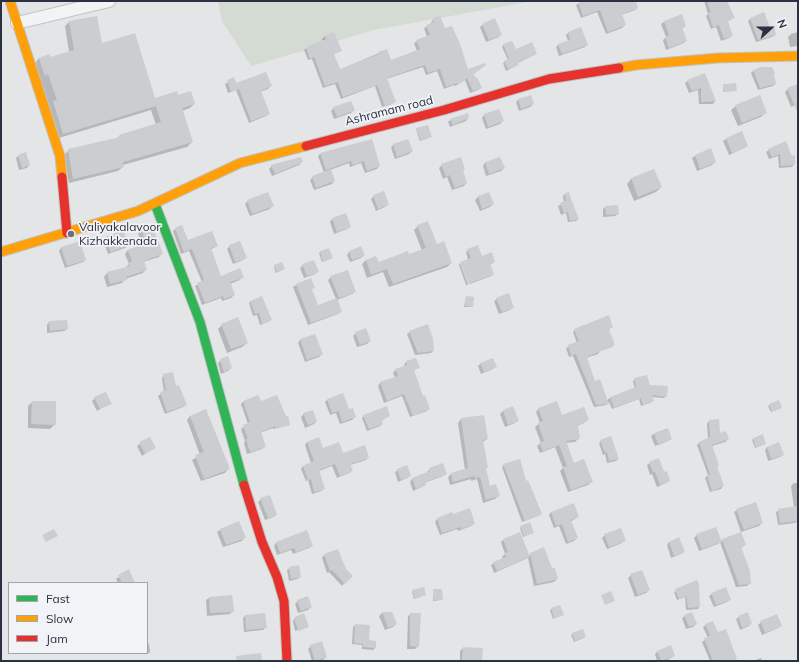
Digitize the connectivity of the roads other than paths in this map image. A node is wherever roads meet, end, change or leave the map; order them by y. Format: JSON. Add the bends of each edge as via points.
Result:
{"nodes":[{"id":1,"x":10,"y":1,"type":"edge"},
{"id":2,"x":109,"y":1,"type":"edge"},
{"id":3,"x":17,"y":23,"type":"junction"},
{"id":4,"x":798,"y":56,"type":"edge"},
{"id":5,"x":155,"y":204,"type":"junction"},
{"id":6,"x":67,"y":233,"type":"junction"},
{"id":7,"x":1,"y":252,"type":"edge"},
{"id":8,"x":288,"y":661,"type":"edge"}],
"edges":[{"from":1,"to":3,"type":"main road"},
{"from":2,"to":3,"type":"street"},
{"from":3,"to":6,"type":"main road","via":[[60,156]]},
{"from":4,"to":5,"type":"main road","name":"Ashramam road","via":[[636,64],[549,79],[444,110],[240,163]]},
{"from":5,"to":6,"type":"main road","name":"Ashramam road"},
{"from":5,"to":8,"type":"main road","via":[[200,322],[248,499],[284,601]]},
{"from":6,"to":7,"type":"main road","name":"Ashramam road"}]}
